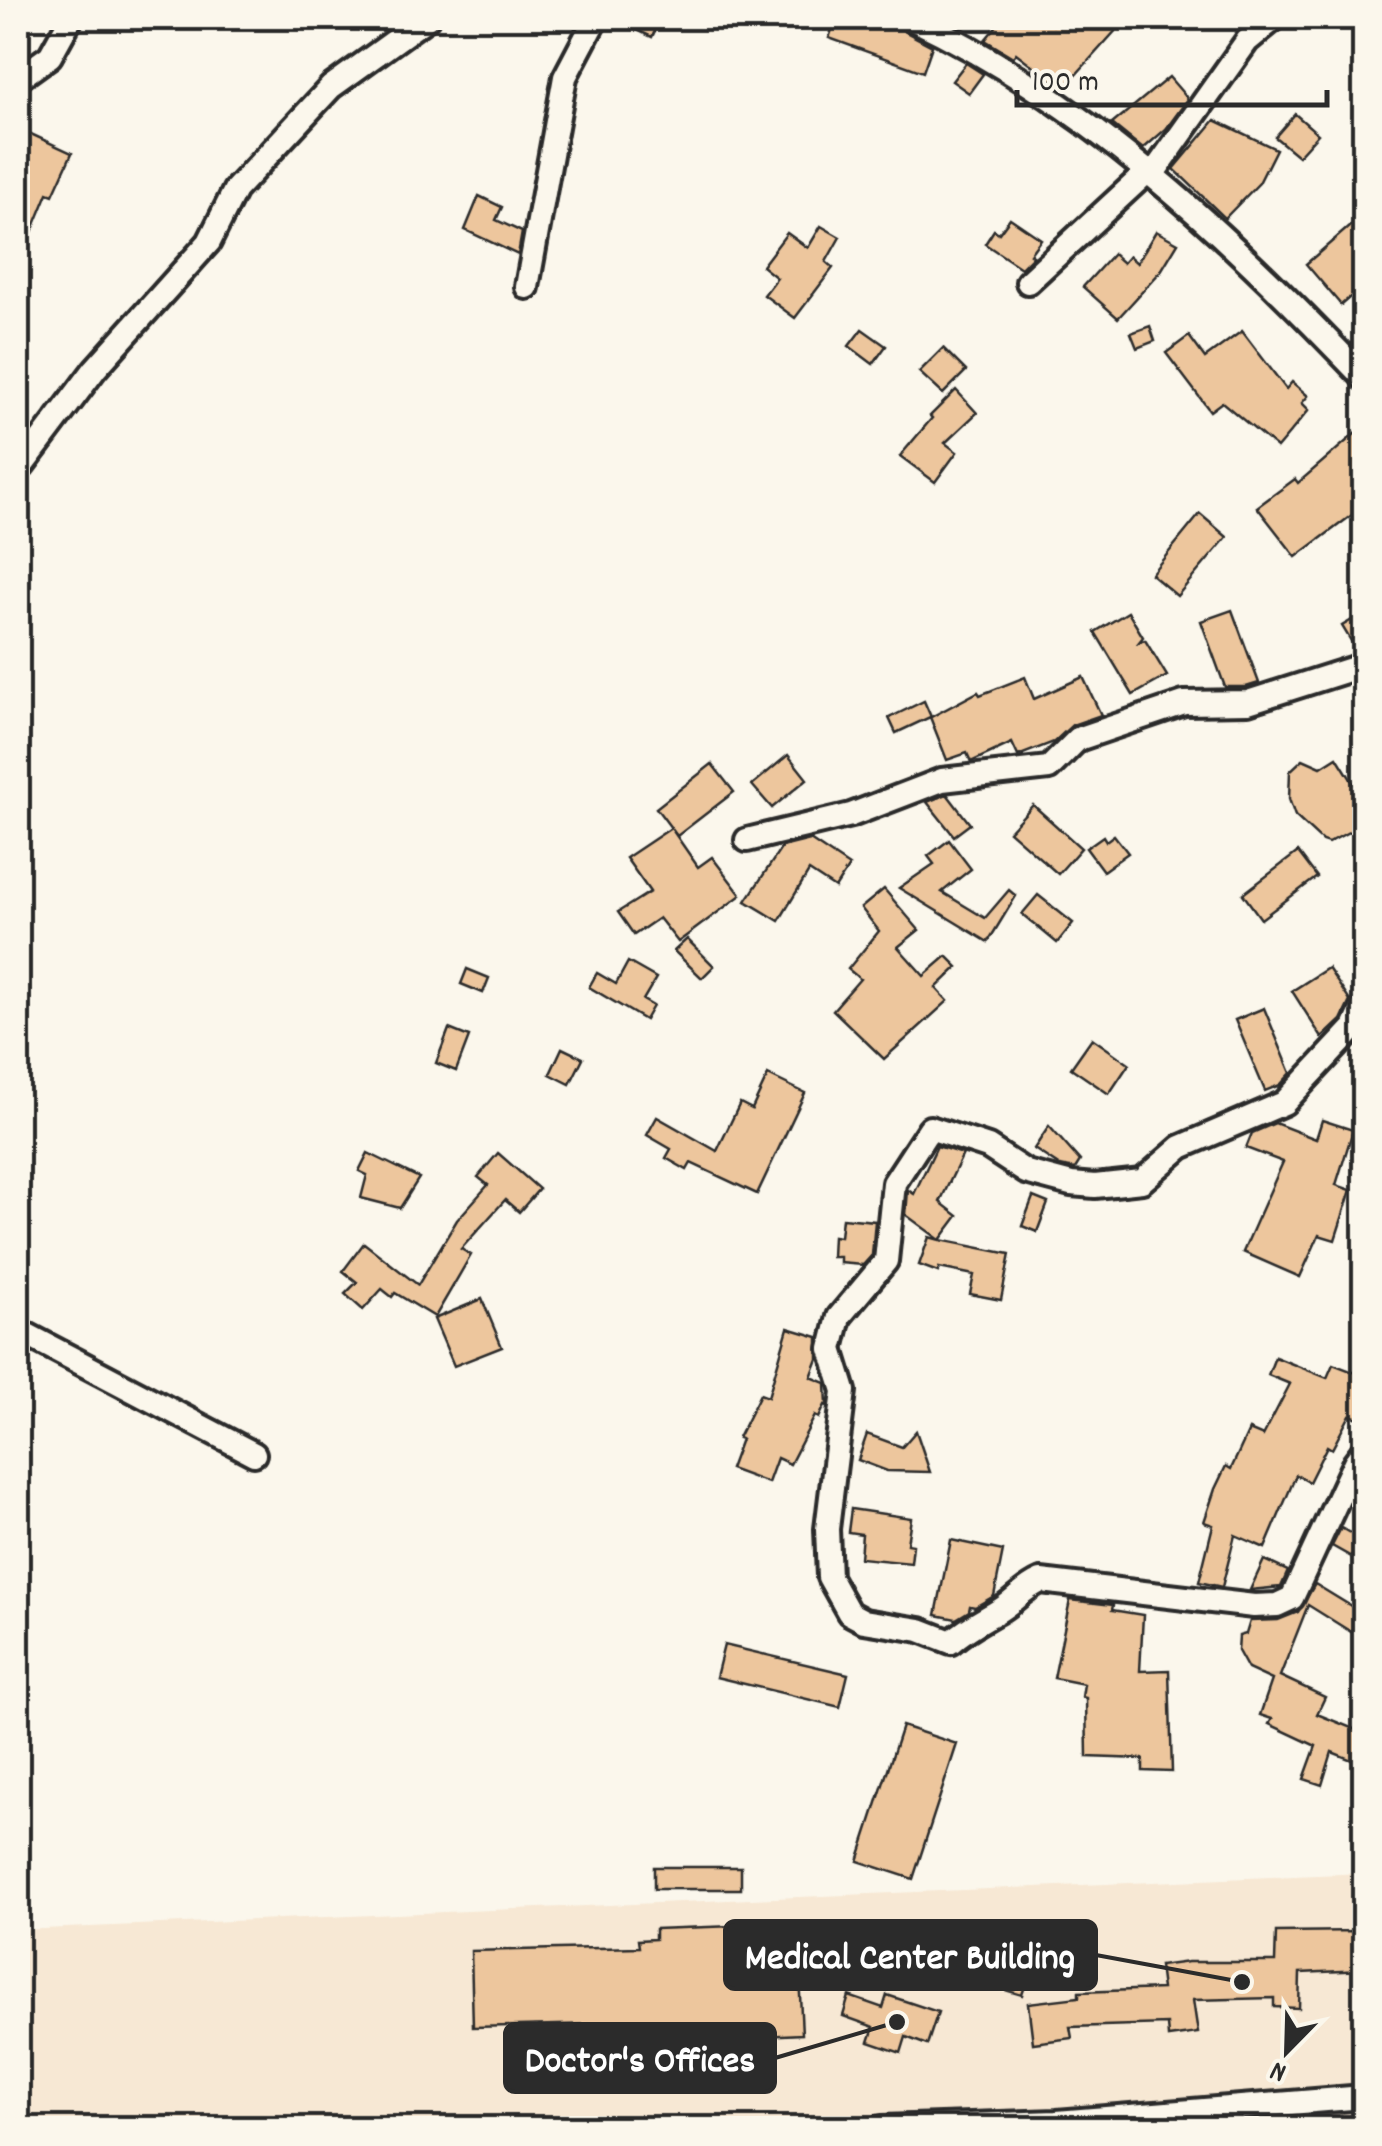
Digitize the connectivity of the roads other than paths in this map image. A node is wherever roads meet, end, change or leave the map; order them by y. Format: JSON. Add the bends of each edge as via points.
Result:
{"nodes":[{"id":1,"x":71,"y":18,"type":"edge"},
{"id":2,"x":428,"y":18,"type":"edge"},
{"id":3,"x":596,"y":18,"type":"edge"},
{"id":4,"x":910,"y":18,"type":"edge"},
{"id":5,"x":1276,"y":18,"type":"edge"},
{"id":6,"x":18,"y":79,"type":"edge"},
{"id":7,"x":1152,"y":174,"type":"junction"},
{"id":8,"x":1028,"y":282,"type":"dead end"},
{"id":9,"x":527,"y":287,"type":"dead end"},
{"id":10,"x":1364,"y":378,"type":"edge"},
{"id":11,"x":18,"y":471,"type":"edge"},
{"id":12,"x":1364,"y":665,"type":"edge"},
{"id":13,"x":748,"y":840,"type":"dead end"},
{"id":14,"x":1364,"y":1006,"type":"edge"},
{"id":15,"x":18,"y":1330,"type":"edge"},
{"id":16,"x":1364,"y":1450,"type":"edge"},
{"id":17,"x":254,"y":1454,"type":"dead end"},
{"id":18,"x":1364,"y":2097,"type":"edge"},
{"id":19,"x":882,"y":2128,"type":"edge"}],
"edges":[{"from":1,"to":6,"type":"street","via":[[50,56]]},
{"from":2,"to":11,"type":"street","via":[[331,88],[235,190],[209,242],[95,369]]},
{"from":3,"to":9,"type":"street","via":[[565,78]]},
{"from":4,"to":7,"type":"street","via":[[1090,124]]},
{"from":5,"to":7,"type":"street","via":[[1246,41]]},
{"from":7,"to":8,"type":"street"},
{"from":7,"to":10,"type":"street"},
{"from":12,"to":13,"type":"street","via":[[1248,702],[1184,703],[1078,739],[1050,768],[942,780],[851,814]]},
{"from":14,"to":16,"type":"street","via":[[1354,1028],[1284,1102],[1181,1147],[1142,1181],[1071,1184],[1026,1172],[988,1148],[930,1128],[894,1183],[886,1260],[839,1317],[831,1350],[844,1391],[827,1529],[828,1577],[849,1614],[864,1622],[951,1642],[1041,1581],[1276,1605],[1292,1598]]},
{"from":15,"to":17,"type":"street"},
{"from":18,"to":19,"type":"street","via":[[1056,2122]]}]}
